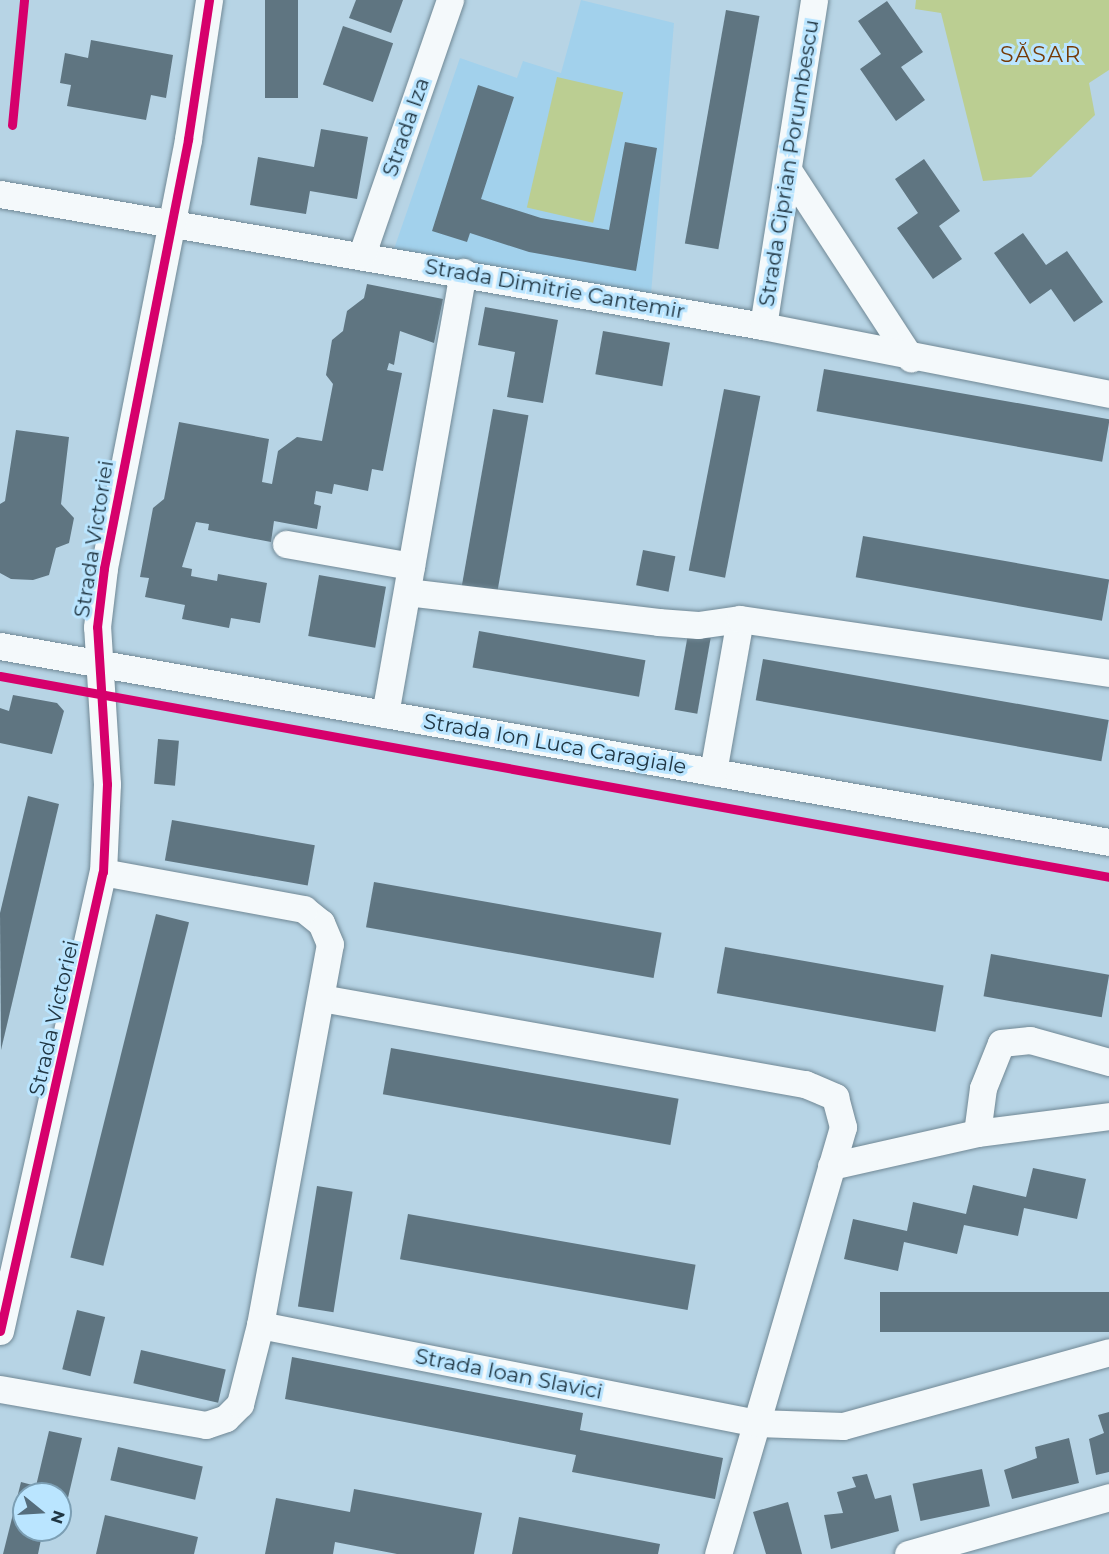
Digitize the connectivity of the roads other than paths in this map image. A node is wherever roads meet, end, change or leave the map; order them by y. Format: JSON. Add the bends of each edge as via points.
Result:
{"nodes":[{"id":1,"x":209,"y":0,"type":"edge"},
{"id":2,"x":450,"y":0,"type":"edge"},
{"id":3,"x":814,"y":0,"type":"edge"},
{"id":4,"x":788,"y":170,"type":"junction"},
{"id":5,"x":0,"y":194,"type":"edge"},
{"id":6,"x":171,"y":220,"type":"junction"},
{"id":7,"x":362,"y":254,"type":"junction"},
{"id":8,"x":464,"y":272,"type":"junction"},
{"id":9,"x":764,"y":326,"type":"junction"},
{"id":10,"x":911,"y":359,"type":"junction"},
{"id":11,"x":1109,"y":394,"type":"edge"},
{"id":12,"x":286,"y":544,"type":"dead end"},
{"id":13,"x":411,"y":566,"type":"junction"},
{"id":14,"x":407,"y":592,"type":"junction"},
{"id":15,"x":740,"y":619,"type":"junction"},
{"id":16,"x":0,"y":645,"type":"edge"},
{"id":17,"x":98,"y":663,"type":"junction"},
{"id":18,"x":1109,"y":673,"type":"edge"},
{"id":19,"x":385,"y":714,"type":"junction"},
{"id":20,"x":713,"y":772,"type":"junction"},
{"id":21,"x":1109,"y":842,"type":"edge"},
{"id":22,"x":103,"y":872,"type":"junction"},
{"id":23,"x":321,"y":998,"type":"junction"},
{"id":24,"x":1109,"y":1062,"type":"edge"},
{"id":25,"x":1109,"y":1116,"type":"edge"},
{"id":26,"x":977,"y":1133,"type":"junction"},
{"id":27,"x":831,"y":1166,"type":"junction"},
{"id":28,"x":260,"y":1325,"type":"junction"},
{"id":29,"x":0,"y":1331,"type":"edge"},
{"id":30,"x":1109,"y":1352,"type":"edge"},
{"id":31,"x":0,"y":1389,"type":"edge"},
{"id":32,"x":757,"y":1422,"type":"junction"},
{"id":33,"x":1109,"y":1497,"type":"edge"},
{"id":34,"x":718,"y":1554,"type":"edge"},
{"id":35,"x":908,"y":1554,"type":"edge"}],
"edges":[{"from":1,"to":6,"type":"street","name":"Strada Victoriei"},
{"from":2,"to":7,"type":"street","name":"Strada Iza"},
{"from":3,"to":4,"type":"street","name":"Strada Ciprian Porumbescu"},
{"from":4,"to":9,"type":"street","name":"Strada Ciprian Porumbescu"},
{"from":4,"to":10,"type":"street"},
{"from":5,"to":6,"type":"street","name":"Strada Dimitrie Cantemir"},
{"from":6,"to":7,"type":"street","name":"Strada Dimitrie Cantemir"},
{"from":6,"to":17,"type":"street","name":"Strada Victoriei","via":[[104,568]]},
{"from":7,"to":8,"type":"street","name":"Strada Dimitrie Cantemir"},
{"from":8,"to":9,"type":"street","name":"Strada Dimitrie Cantemir"},
{"from":8,"to":13,"type":"street"},
{"from":9,"to":10,"type":"street","name":"Strada Dimitrie Cantemir"},
{"from":10,"to":11,"type":"street","name":"Strada Dimitrie Cantemir"},
{"from":12,"to":13,"type":"street"},
{"from":13,"to":14,"type":"street"},
{"from":14,"to":15,"type":"street","via":[[658,622],[698,625]]},
{"from":14,"to":19,"type":"street"},
{"from":15,"to":18,"type":"street"},
{"from":15,"to":20,"type":"street"},
{"from":16,"to":17,"type":"street","name":"Strada Ion Luca Caragiale"},
{"from":17,"to":19,"type":"street","name":"Strada Ion Luca Caragiale"},
{"from":17,"to":22,"type":"street","name":"Strada Victoriei","via":[[106,784]]},
{"from":19,"to":20,"type":"street","name":"Strada Ion Luca Caragiale"},
{"from":20,"to":21,"type":"street","name":"Strada Ion Luca Caragiale"},
{"from":22,"to":23,"type":"street","via":[[304,909],[321,923],[330,944]]},
{"from":22,"to":29,"type":"street","name":"Strada Victoriei"},
{"from":23,"to":27,"type":"street","via":[[825,1088],[841,1108],[843,1127]]},
{"from":23,"to":28,"type":"street"},
{"from":24,"to":26,"type":"street","via":[[1030,1040],[1001,1043],[983,1088]]},
{"from":25,"to":26,"type":"street"},
{"from":26,"to":27,"type":"street"},
{"from":27,"to":32,"type":"street"},
{"from":28,"to":31,"type":"street","via":[[240,1404],[226,1418],[206,1425]]},
{"from":28,"to":32,"type":"street","name":"Strada Ioan Slavici"},
{"from":30,"to":32,"type":"street","name":"Strada Ioan Slavici","via":[[843,1426]]},
{"from":32,"to":34,"type":"street"},
{"from":33,"to":35,"type":"street"}]}
